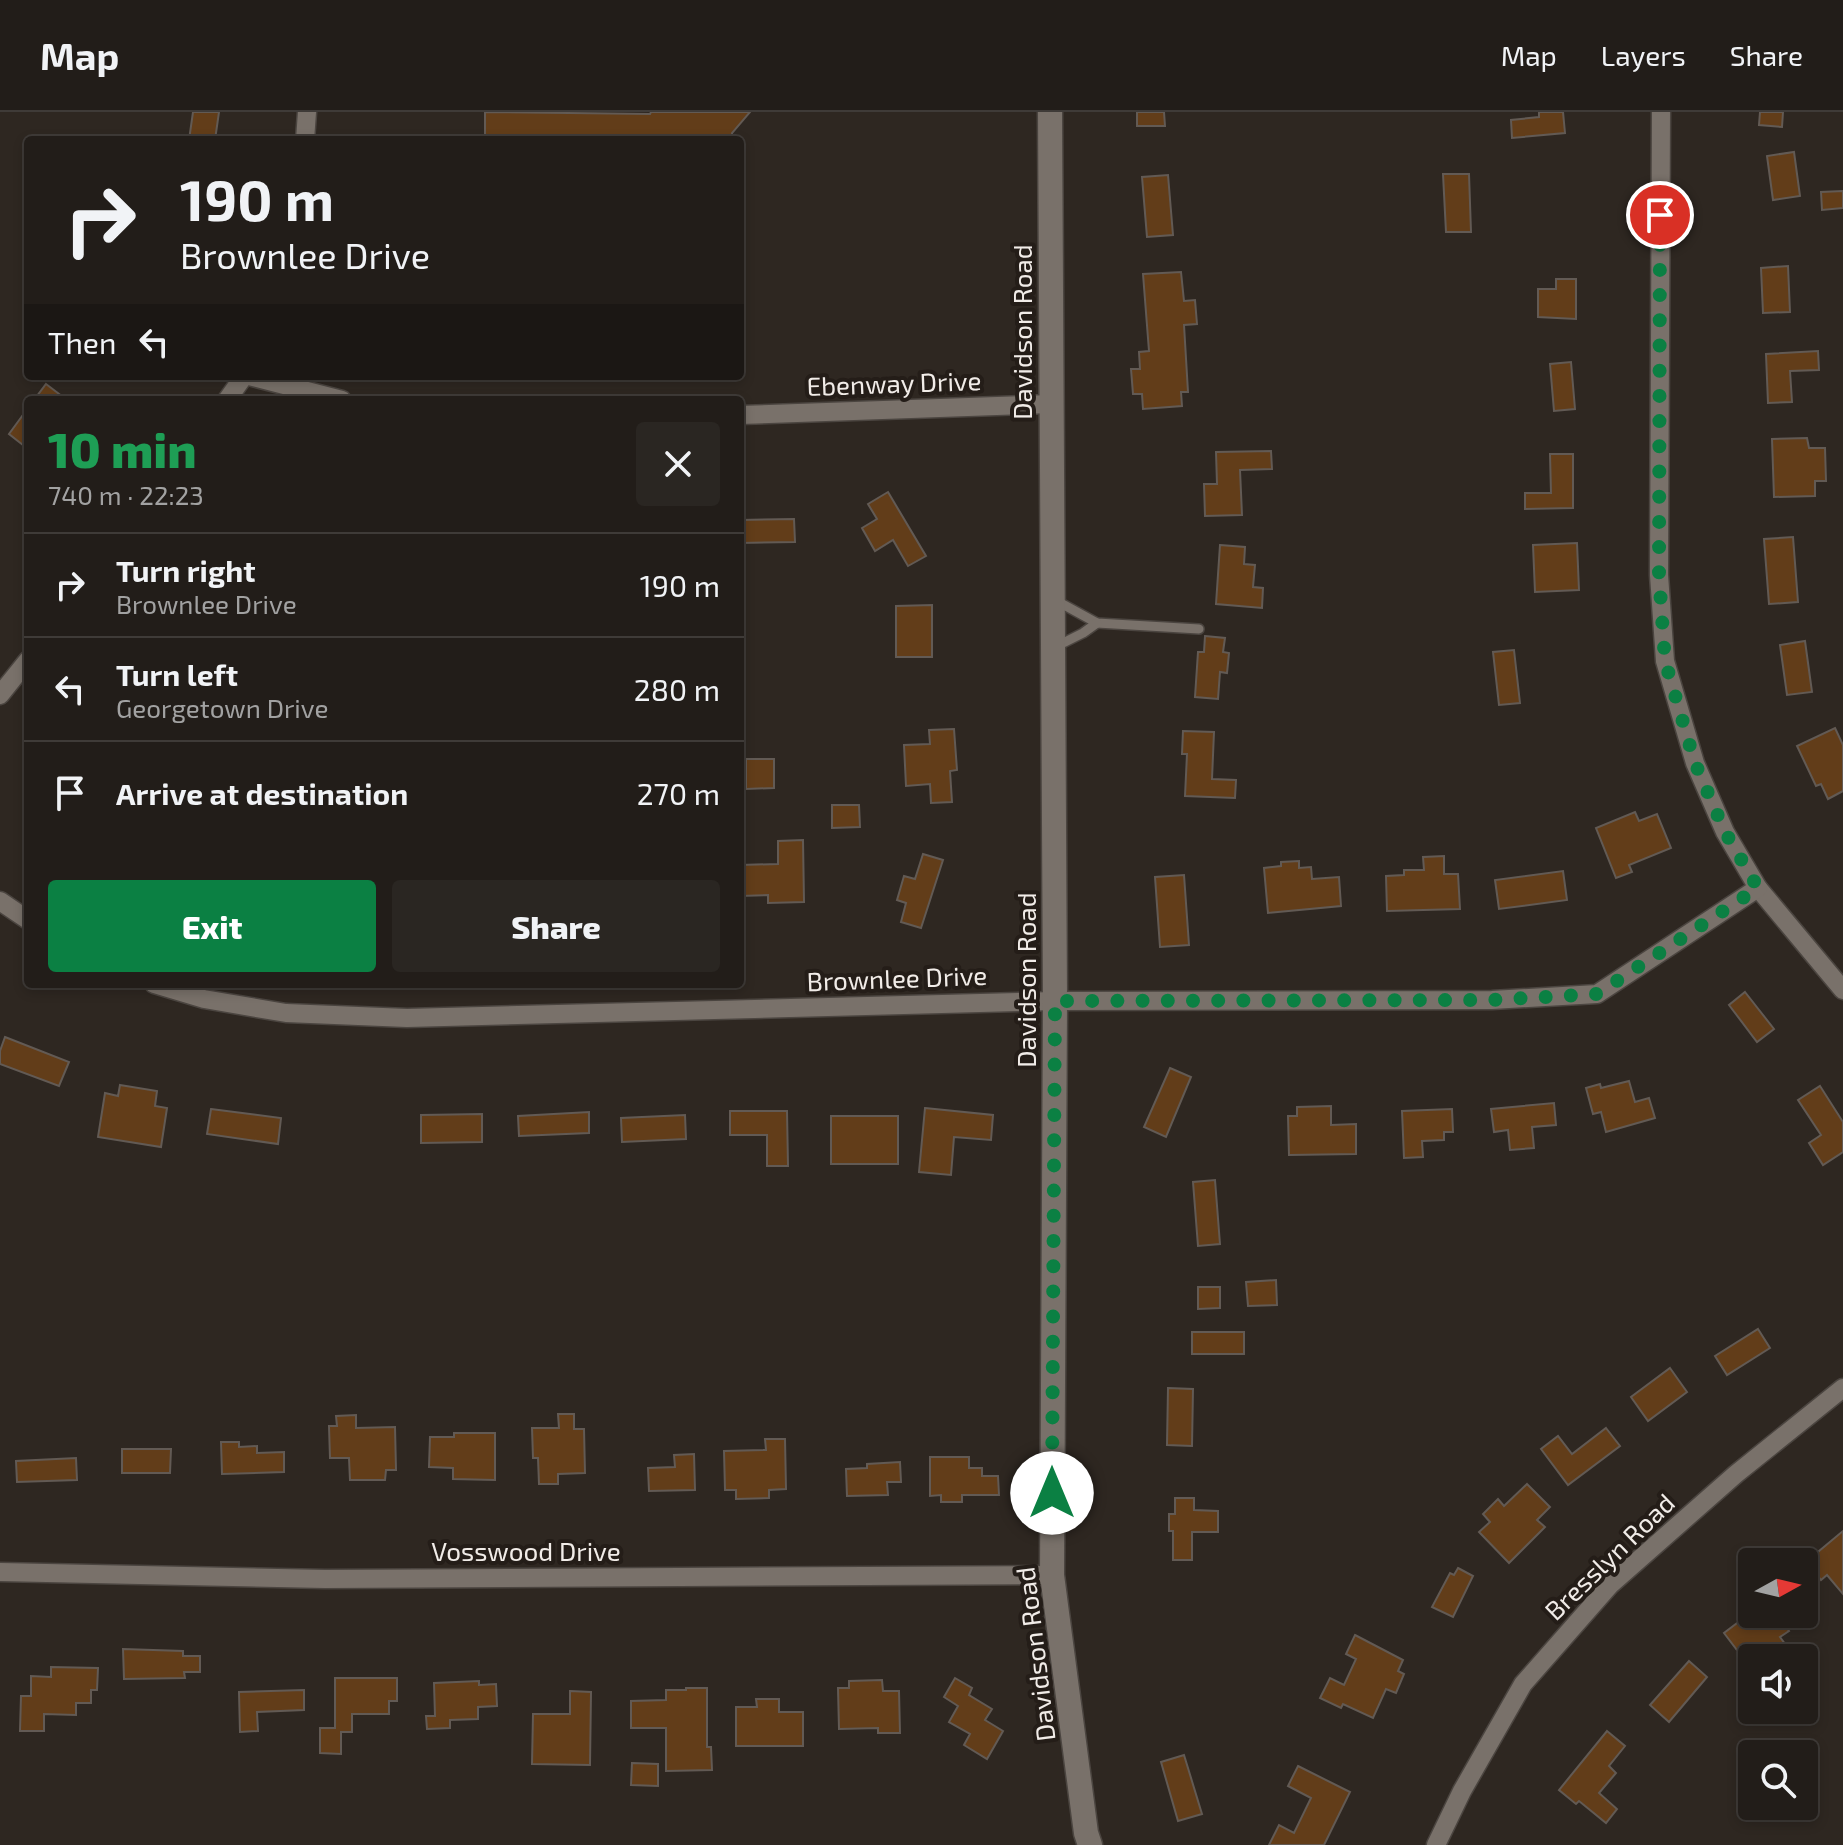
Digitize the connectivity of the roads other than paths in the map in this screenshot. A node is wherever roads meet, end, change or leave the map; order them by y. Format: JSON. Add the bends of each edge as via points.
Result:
{"nodes":[{"id":1,"x":307,"y":112,"type":"edge"},
{"id":2,"x":1050,"y":112,"type":"edge"},
{"id":3,"x":1661,"y":112,"type":"edge"},
{"id":4,"x":305,"y":136,"type":"edge"},
{"id":5,"x":244,"y":380,"type":"edge"},
{"id":6,"x":263,"y":380,"type":"edge"},
{"id":7,"x":230,"y":396,"type":"edge"},
{"id":8,"x":326,"y":396,"type":"edge"},
{"id":9,"x":1051,"y":404,"type":"junction"},
{"id":10,"x":744,"y":415,"type":"edge"},
{"id":11,"x":1052,"y":598,"type":"junction"},
{"id":12,"x":1097,"y":623,"type":"junction"},
{"id":13,"x":1199,"y":629,"type":"dead end"},
{"id":14,"x":1053,"y":648,"type":"junction"},
{"id":15,"x":24,"y":665,"type":"edge"},
{"id":16,"x":0,"y":695,"type":"edge"},
{"id":17,"x":1758,"y":888,"type":"junction"},
{"id":18,"x":0,"y":901,"type":"edge"},
{"id":19,"x":24,"y":917,"type":"edge"},
{"id":20,"x":167,"y":988,"type":"edge"},
{"id":21,"x":1843,"y":990,"type":"edge"},
{"id":22,"x":1055,"y":1001,"type":"junction"},
{"id":23,"x":1843,"y":1388,"type":"edge"},
{"id":24,"x":0,"y":1572,"type":"edge"},
{"id":25,"x":1052,"y":1575,"type":"junction"},
{"id":26,"x":1090,"y":1845,"type":"edge"},
{"id":27,"x":1436,"y":1845,"type":"edge"}],
"edges":[{"from":1,"to":4,"type":"street"},
{"from":2,"to":9,"type":"street","name":"Davidson Road"},
{"from":3,"to":17,"type":"street","via":[[1659,575],[1665,661],[1695,763],[1725,832]]},
{"from":5,"to":7,"type":"street"},
{"from":6,"to":8,"type":"street"},
{"from":9,"to":10,"type":"street","name":"Ebenway Drive"},
{"from":9,"to":11,"type":"street","name":"Davidson Road"},
{"from":11,"to":12,"type":"lane"},
{"from":11,"to":14,"type":"street","name":"Davidson Road"},
{"from":12,"to":13,"type":"lane"},
{"from":12,"to":14,"type":"lane"},
{"from":14,"to":22,"type":"street","name":"Davidson Road"},
{"from":15,"to":16,"type":"street"},
{"from":17,"to":21,"type":"street"},
{"from":17,"to":22,"type":"street","name":"Brownlee Drive","via":[[1597,994],[1492,1000]]},
{"from":18,"to":19,"type":"street"},
{"from":20,"to":22,"type":"street","name":"Brownlee Drive","via":[[286,1013],[407,1018]]},
{"from":22,"to":25,"type":"street","name":"Davidson Road"},
{"from":23,"to":27,"type":"street","name":"Bresslyn Road","via":[[1736,1474],[1600,1596],[1523,1684]]},
{"from":24,"to":25,"type":"street","name":"Vosswood Drive","via":[[325,1579]]},
{"from":25,"to":26,"type":"street","name":"Davidson Road"}]}
